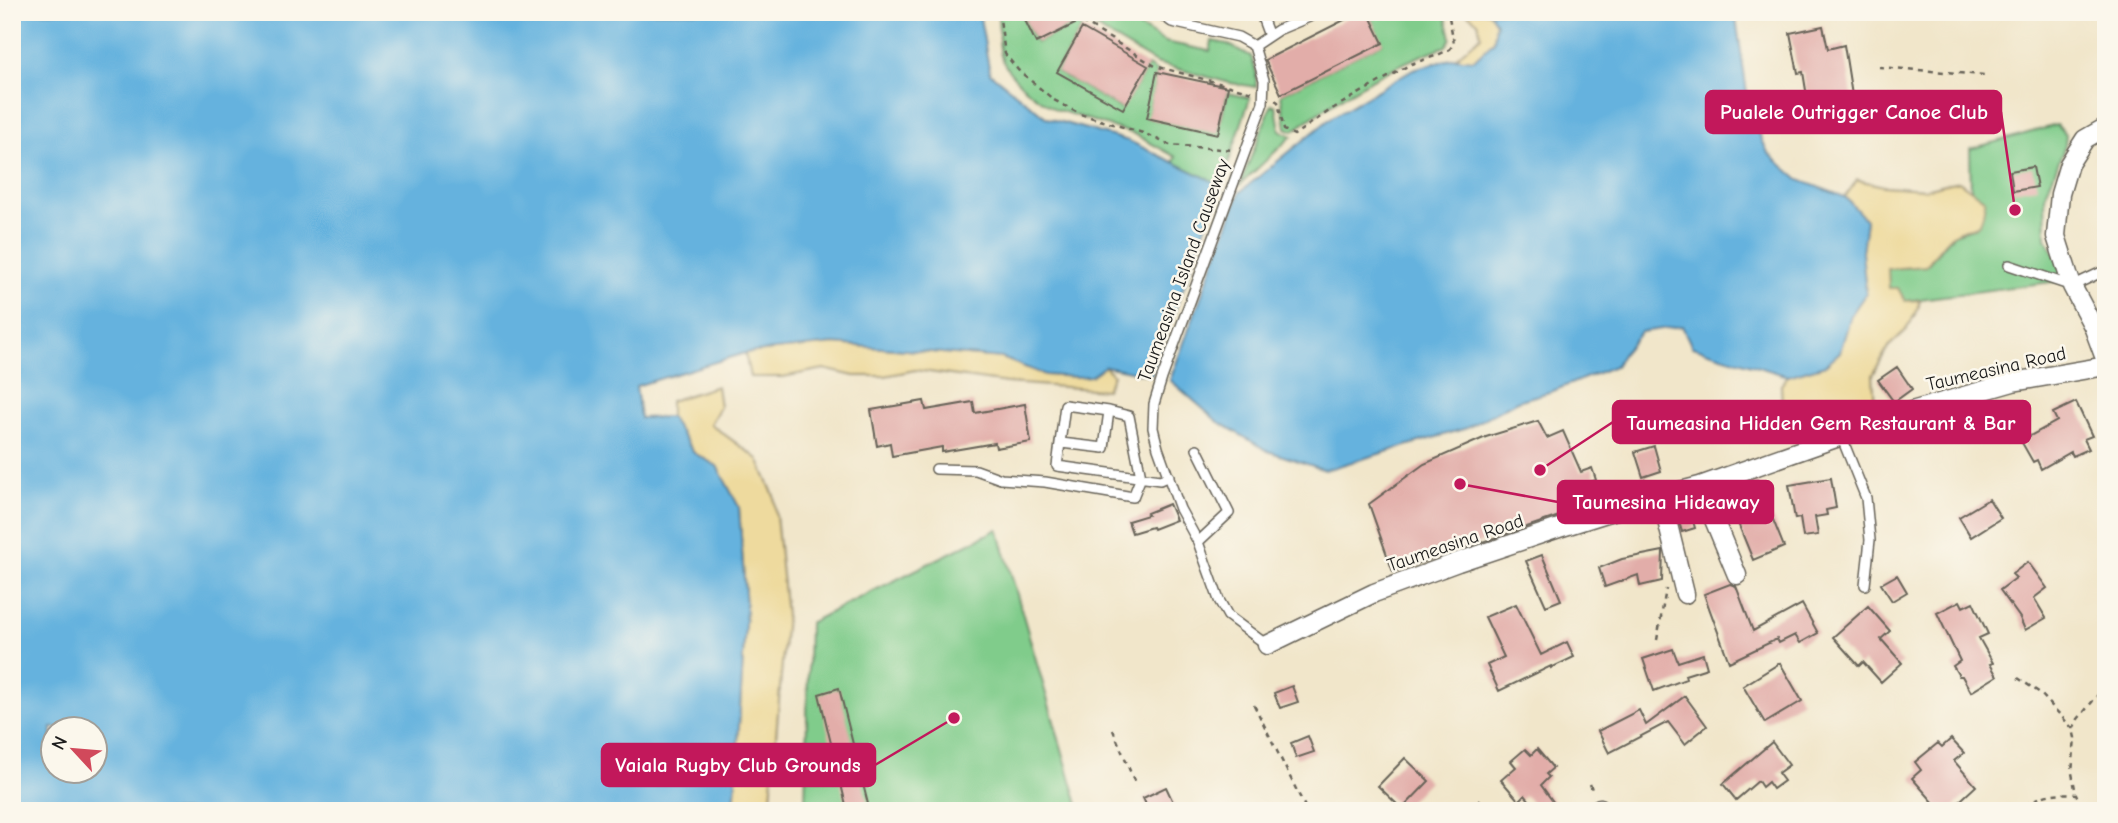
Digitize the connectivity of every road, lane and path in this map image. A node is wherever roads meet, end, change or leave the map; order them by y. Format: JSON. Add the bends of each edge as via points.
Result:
{"nodes":[{"id":1,"x":999,"y":12,"type":"edge"},
{"id":2,"x":1079,"y":12,"type":"edge"},
{"id":3,"x":1158,"y":12,"type":"edge"},
{"id":4,"x":1260,"y":12,"type":"edge"},
{"id":5,"x":1321,"y":12,"type":"edge"},
{"id":6,"x":1448,"y":12,"type":"edge"},
{"id":7,"x":1269,"y":36,"type":"junction"},
{"id":8,"x":1254,"y":46,"type":"junction"},
{"id":9,"x":1879,"y":67,"type":"dead end"},
{"id":10,"x":1985,"y":75,"type":"dead end"},
{"id":11,"x":1263,"y":95,"type":"junction"},
{"id":12,"x":2106,"y":127,"type":"edge"},
{"id":13,"x":1245,"y":150,"type":"junction"},
{"id":14,"x":2010,"y":265,"type":"dead end"},
{"id":15,"x":2106,"y":270,"type":"edge"},
{"id":16,"x":2072,"y":286,"type":"junction"},
{"id":17,"x":2106,"y":360,"type":"edge"},
{"id":18,"x":2106,"y":366,"type":"edge"},
{"id":19,"x":1109,"y":411,"type":"junction"},
{"id":20,"x":1841,"y":436,"type":"junction"},
{"id":21,"x":1061,"y":443,"type":"junction"},
{"id":22,"x":1197,"y":449,"type":"dead end"},
{"id":23,"x":936,"y":469,"type":"dead end"},
{"id":24,"x":1169,"y":476,"type":"junction"},
{"id":25,"x":1142,"y":477,"type":"junction"},
{"id":26,"x":1700,"y":486,"type":"junction"},
{"id":27,"x":1661,"y":496,"type":"junction"},
{"id":28,"x":1198,"y":542,"type":"junction"},
{"id":29,"x":1737,"y":575,"type":"dead end"},
{"id":30,"x":1865,"y":585,"type":"dead end"},
{"id":31,"x":1666,"y":588,"type":"dead end"},
{"id":32,"x":1685,"y":594,"type":"dead end"},
{"id":33,"x":1657,"y":640,"type":"dead end"},
{"id":34,"x":1267,"y":645,"type":"joint"},
{"id":35,"x":2018,"y":678,"type":"dead end"},
{"id":36,"x":2106,"y":685,"type":"edge"},
{"id":37,"x":1254,"y":705,"type":"dead end"},
{"id":38,"x":2073,"y":729,"type":"junction"},
{"id":39,"x":1112,"y":730,"type":"dead end"},
{"id":40,"x":1135,"y":783,"type":"dead end"},
{"id":41,"x":2076,"y":794,"type":"junction"},
{"id":42,"x":1479,"y":800,"type":"dead end"},
{"id":43,"x":1307,"y":811,"type":"edge"},
{"id":44,"x":1489,"y":811,"type":"edge"},
{"id":45,"x":1596,"y":811,"type":"edge"},
{"id":46,"x":1602,"y":811,"type":"edge"},
{"id":47,"x":2018,"y":811,"type":"edge"},
{"id":48,"x":2085,"y":811,"type":"edge"}],
"edges":[{"from":1,"to":13,"type":"path","via":[[1004,54],[1054,100],[1080,114],[1170,145]]},
{"from":2,"to":11,"type":"path","via":[[1083,22],[1155,66]]},
{"from":3,"to":8,"type":"lane","via":[[1172,22],[1238,37]]},
{"from":4,"to":7,"type":"lane"},
{"from":5,"to":7,"type":"lane"},
{"from":6,"to":11,"type":"path","via":[[1454,43],[1450,49],[1411,64],[1294,135],[1284,130],[1278,102]]},
{"from":7,"to":8,"type":"lane"},
{"from":8,"to":11,"type":"lane","name":"Taumeasina Island Causeway","via":[[1264,80]]},
{"from":9,"to":10,"type":"path"},
{"from":11,"to":13,"type":"lane","name":"Taumeasina Island Causeway"},
{"from":12,"to":16,"type":"street","via":[[2085,139],[2068,164],[2060,194],[2056,236]]},
{"from":13,"to":24,"type":"lane","name":"Taumeasina Island Causeway","via":[[1154,404],[1153,428]]},
{"from":14,"to":16,"type":"lane"},
{"from":15,"to":16,"type":"lane"},
{"from":16,"to":17,"type":"street"},
{"from":18,"to":20,"type":"street","name":"Taumeasina Road","via":[[2013,382]]},
{"from":19,"to":21,"type":"lane","via":[[1104,448]]},
{"from":19,"to":21,"type":"lane","via":[[1065,405]]},
{"from":19,"to":25,"type":"lane","via":[[1129,416]]},
{"from":20,"to":26,"type":"street","name":"Taumeasina Road"},
{"from":20,"to":30,"type":"lane","via":[[1866,498],[1870,540]]},
{"from":21,"to":25,"type":"lane","via":[[1057,466]]},
{"from":22,"to":28,"type":"lane","via":[[1229,513]]},
{"from":23,"to":25,"type":"lane","via":[[976,470],[1001,479],[1133,497]]},
{"from":24,"to":25,"type":"lane","via":[[1160,480]]},
{"from":24,"to":28,"type":"lane","name":"Taumeasina Island Causeway"},
{"from":26,"to":27,"type":"street","name":"Taumeasina Road"},
{"from":26,"to":29,"type":"street"},
{"from":27,"to":32,"type":"street"},
{"from":27,"to":34,"type":"street","name":"Taumeasina Road","via":[[1374,593]]},
{"from":28,"to":34,"type":"lane","name":"Taumeasina Island Causeway","via":[[1227,616]]},
{"from":31,"to":33,"type":"path"},
{"from":35,"to":38,"type":"path","via":[[2040,693]]},
{"from":36,"to":38,"type":"path"},
{"from":37,"to":43,"type":"path"},
{"from":38,"to":41,"type":"path"},
{"from":39,"to":40,"type":"path"},
{"from":41,"to":47,"type":"path","via":[[2054,793],[2032,800]]},
{"from":41,"to":48,"type":"path"},
{"from":42,"to":44,"type":"path"},
{"from":45,"to":46,"type":"street"}]}
